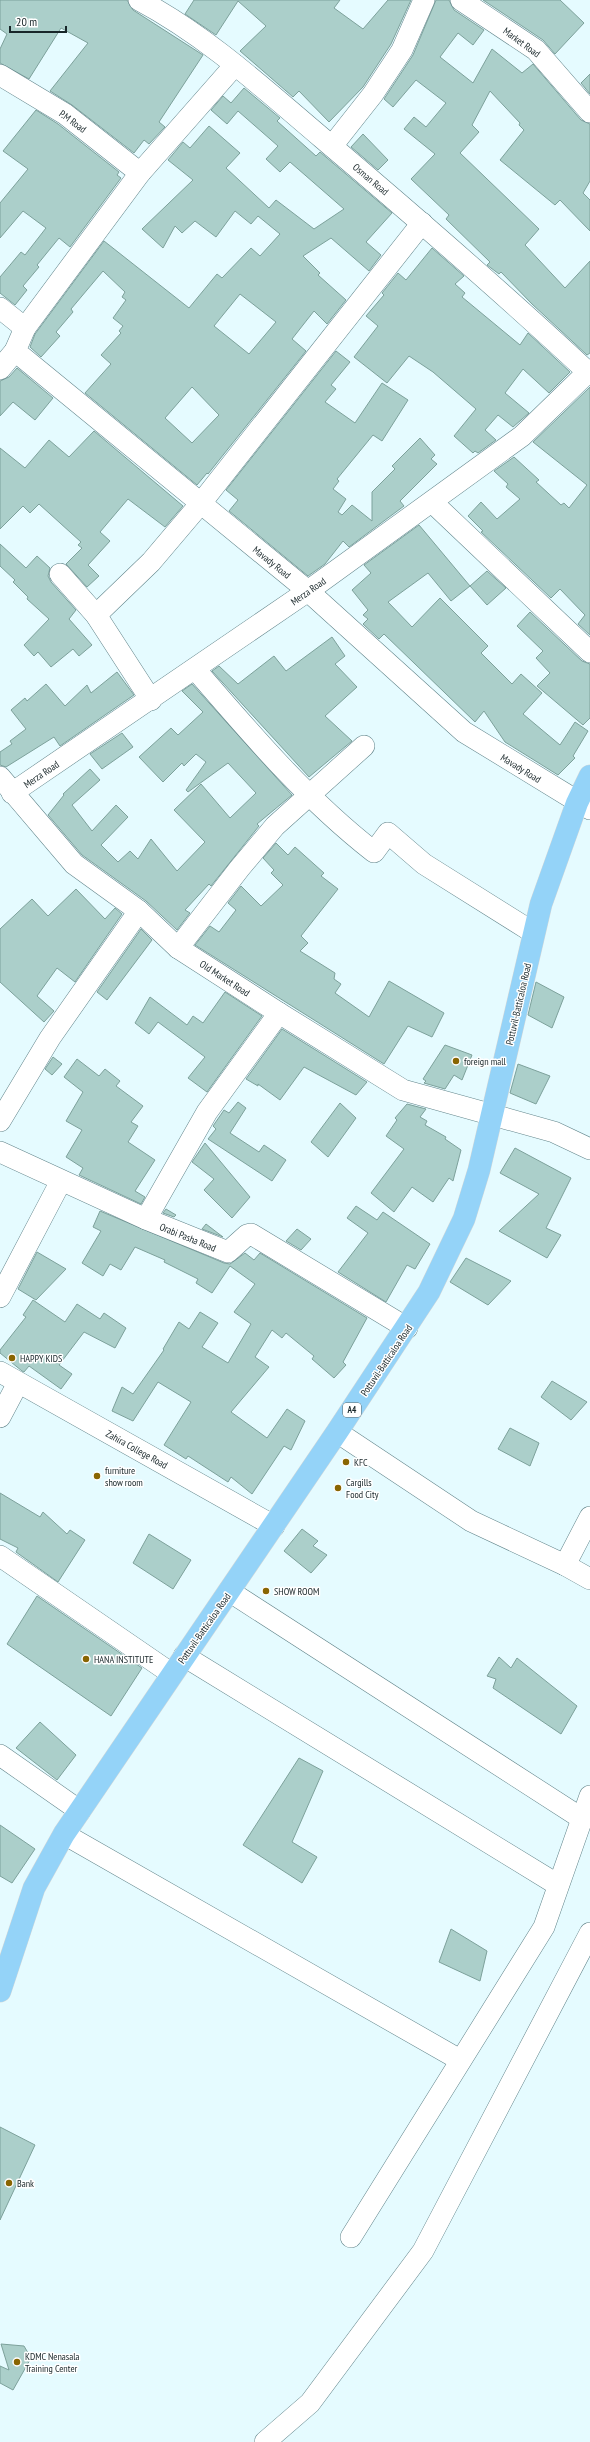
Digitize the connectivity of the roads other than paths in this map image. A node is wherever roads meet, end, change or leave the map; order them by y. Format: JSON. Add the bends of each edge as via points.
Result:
{"nodes":[{"id":1,"x":139,"y":0,"type":"edge"},
{"id":2,"x":424,"y":0,"type":"edge"},
{"id":3,"x":460,"y":0,"type":"edge"},
{"id":4,"x":162,"y":5,"type":"edge"},
{"id":5,"x":235,"y":65,"type":"junction"},
{"id":6,"x":0,"y":75,"type":"edge"},
{"id":7,"x":590,"y":112,"type":"edge"},
{"id":8,"x":332,"y":146,"type":"junction"},
{"id":9,"x":140,"y":173,"type":"junction"},
{"id":10,"x":422,"y":223,"type":"junction"},
{"id":11,"x":0,"y":308,"type":"edge"},
{"id":12,"x":25,"y":328,"type":"junction"},
{"id":13,"x":15,"y":351,"type":"junction"},
{"id":14,"x":0,"y":369,"type":"edge"},
{"id":15,"x":589,"y":372,"type":"edge"},
{"id":16,"x":432,"y":502,"type":"junction"},
{"id":17,"x":201,"y":504,"type":"junction"},
{"id":18,"x":60,"y":574,"type":"dead end"},
{"id":19,"x":308,"y":591,"type":"junction"},
{"id":20,"x":96,"y":615,"type":"junction"},
{"id":21,"x":590,"y":652,"type":"edge"},
{"id":22,"x":195,"y":669,"type":"junction"},
{"id":23,"x":151,"y":700,"type":"junction"},
{"id":24,"x":364,"y":746,"type":"dead end"},
{"id":25,"x":590,"y":776,"type":"edge"},
{"id":26,"x":6,"y":785,"type":"edge"},
{"id":27,"x":309,"y":796,"type":"junction"},
{"id":28,"x":583,"y":806,"type":"edge"},
{"id":29,"x":139,"y":911,"type":"junction"},
{"id":30,"x":534,"y":932,"type":"junction"},
{"id":31,"x":178,"y":948,"type":"junction"},
{"id":32,"x":279,"y":1013,"type":"junction"},
{"id":33,"x":492,"y":1116,"type":"junction"},
{"id":34,"x":0,"y":1121,"type":"edge"},
{"id":35,"x":590,"y":1149,"type":"edge"},
{"id":36,"x":0,"y":1152,"type":"edge"},
{"id":37,"x":61,"y":1181,"type":"junction"},
{"id":38,"x":146,"y":1219,"type":"junction"},
{"id":39,"x":0,"y":1297,"type":"edge"},
{"id":40,"x":407,"y":1328,"type":"junction"},
{"id":41,"x":0,"y":1372,"type":"edge"},
{"id":42,"x":18,"y":1383,"type":"junction"},
{"id":43,"x":0,"y":1417,"type":"edge"},
{"id":44,"x":337,"y":1432,"type":"junction"},
{"id":45,"x":590,"y":1516,"type":"edge"},
{"id":46,"x":274,"y":1526,"type":"junction"},
{"id":47,"x":0,"y":1556,"type":"edge"},
{"id":48,"x":566,"y":1565,"type":"junction"},
{"id":49,"x":590,"y":1579,"type":"edge"},
{"id":50,"x":229,"y":1591,"type":"junction"},
{"id":51,"x":184,"y":1656,"type":"junction"},
{"id":52,"x":172,"y":1674,"type":"junction"},
{"id":53,"x":0,"y":1756,"type":"edge"},
{"id":54,"x":590,"y":1796,"type":"edge"},
{"id":55,"x":80,"y":1811,"type":"junction"},
{"id":56,"x":581,"y":1818,"type":"junction"},
{"id":57,"x":64,"y":1834,"type":"junction"},
{"id":58,"x":558,"y":1885,"type":"junction"},
{"id":59,"x":590,"y":1933,"type":"edge"},
{"id":60,"x":0,"y":1991,"type":"edge"},
{"id":61,"x":460,"y":2060,"type":"junction"},
{"id":62,"x":351,"y":2237,"type":"dead end"},
{"id":63,"x":265,"y":2442,"type":"edge"}],
"edges":[{"from":1,"to":4,"type":"street","name":"Osman Road"},
{"from":2,"to":8,"type":"street","via":[[402,50],[374,94]]},
{"from":3,"to":7,"type":"street","name":"Market Road","via":[[536,50]]},
{"from":4,"to":5,"type":"street","name":"Osman Road"},
{"from":5,"to":8,"type":"street","name":"Osman Road"},
{"from":5,"to":9,"type":"street"},
{"from":6,"to":9,"type":"street","name":"P.M Road","via":[[65,114]]},
{"from":8,"to":10,"type":"street","name":"Osman Road"},
{"from":9,"to":12,"type":"street"},
{"from":10,"to":15,"type":"street","name":"Osman Road"},
{"from":10,"to":17,"type":"street"},
{"from":11,"to":12,"type":"street"},
{"from":12,"to":13,"type":"street"},
{"from":13,"to":14,"type":"street"},
{"from":13,"to":17,"type":"street","name":"Mavady Road"},
{"from":15,"to":16,"type":"street","name":"Merza Road","via":[[522,436]]},
{"from":16,"to":19,"type":"street","name":"Merza Road"},
{"from":16,"to":21,"type":"street"},
{"from":17,"to":19,"type":"street","name":"Mavady Road"},
{"from":17,"to":20,"type":"street","via":[[151,562]]},
{"from":18,"to":20,"type":"street"},
{"from":19,"to":22,"type":"street","name":"Merza Road"},
{"from":19,"to":28,"type":"street","name":"Mavady Road","via":[[464,732]]},
{"from":20,"to":23,"type":"street"},
{"from":22,"to":23,"type":"street","name":"Merza Road"},
{"from":22,"to":27,"type":"street"},
{"from":23,"to":26,"type":"street","name":"Merza Road"},
{"from":24,"to":27,"type":"street"},
{"from":25,"to":28,"type":"highway","name":"Pottuvil-Batticaloa Road","number":"A4"},
{"from":26,"to":29,"type":"street","name":"Old Market Road","via":[[74,864]]},
{"from":27,"to":30,"type":"street","via":[[338,824],[374,852],[388,833],[424,864]]},
{"from":27,"to":31,"type":"street","via":[[275,826]]},
{"from":28,"to":30,"type":"highway","name":"Pottuvil-Batticaloa Road","number":"A4","via":[[541,904]]},
{"from":29,"to":31,"type":"street","name":"Old Market Road"},
{"from":29,"to":34,"type":"street","via":[[50,1038]]},
{"from":30,"to":33,"type":"highway","name":"Pottuvil-Batticaloa Road","number":"A4"},
{"from":31,"to":32,"type":"street","name":"Old Market Road"},
{"from":32,"to":33,"type":"street","name":"Old Market Road","via":[[403,1090]]},
{"from":32,"to":38,"type":"street","via":[[207,1112]]},
{"from":33,"to":35,"type":"street","name":"Old Market Road","via":[[554,1132]]},
{"from":33,"to":40,"type":"highway","name":"Pottuvil-Batticaloa Road","number":"A4","via":[[464,1219],[429,1292]]},
{"from":36,"to":37,"type":"street","name":"Orabi Pasha Road"},
{"from":37,"to":38,"type":"street","name":"Orabi Pasha Road"},
{"from":37,"to":39,"type":"street"},
{"from":38,"to":40,"type":"street","name":"Orabi Pasha Road","via":[[228,1252],[251,1234]]},
{"from":40,"to":44,"type":"highway","name":"Pottuvil-Batticaloa Road","number":"A4"},
{"from":41,"to":42,"type":"street","name":"Zahira College Road"},
{"from":42,"to":43,"type":"street"},
{"from":42,"to":46,"type":"street","name":"Zahira College Road"},
{"from":44,"to":46,"type":"highway","name":"Pottuvil-Batticaloa Road","number":"A4"},
{"from":44,"to":48,"type":"street","via":[[471,1521]]},
{"from":45,"to":48,"type":"street"},
{"from":46,"to":50,"type":"highway","name":"Pottuvil-Batticaloa Road","number":"A4"},
{"from":47,"to":52,"type":"street"},
{"from":48,"to":49,"type":"street"},
{"from":50,"to":51,"type":"highway","name":"Pottuvil-Batticaloa Road","number":"A4"},
{"from":50,"to":56,"type":"street"},
{"from":51,"to":52,"type":"highway","name":"Pottuvil-Batticaloa Road","number":"A4"},
{"from":51,"to":58,"type":"street"},
{"from":52,"to":55,"type":"highway","name":"Pottuvil-Batticaloa Road","number":"A4"},
{"from":53,"to":55,"type":"street"},
{"from":54,"to":56,"type":"street"},
{"from":55,"to":57,"type":"highway","name":"Pottuvil-Batticaloa Road","number":"A4"},
{"from":56,"to":58,"type":"street"},
{"from":57,"to":60,"type":"highway","name":"Pottuvil-Batticaloa Road","number":"A4","via":[[34,1888]]},
{"from":57,"to":61,"type":"street"},
{"from":58,"to":61,"type":"street","via":[[544,1927]]},
{"from":59,"to":63,"type":"street","via":[[423,2251],[310,2403]]},
{"from":61,"to":62,"type":"street"}]}
